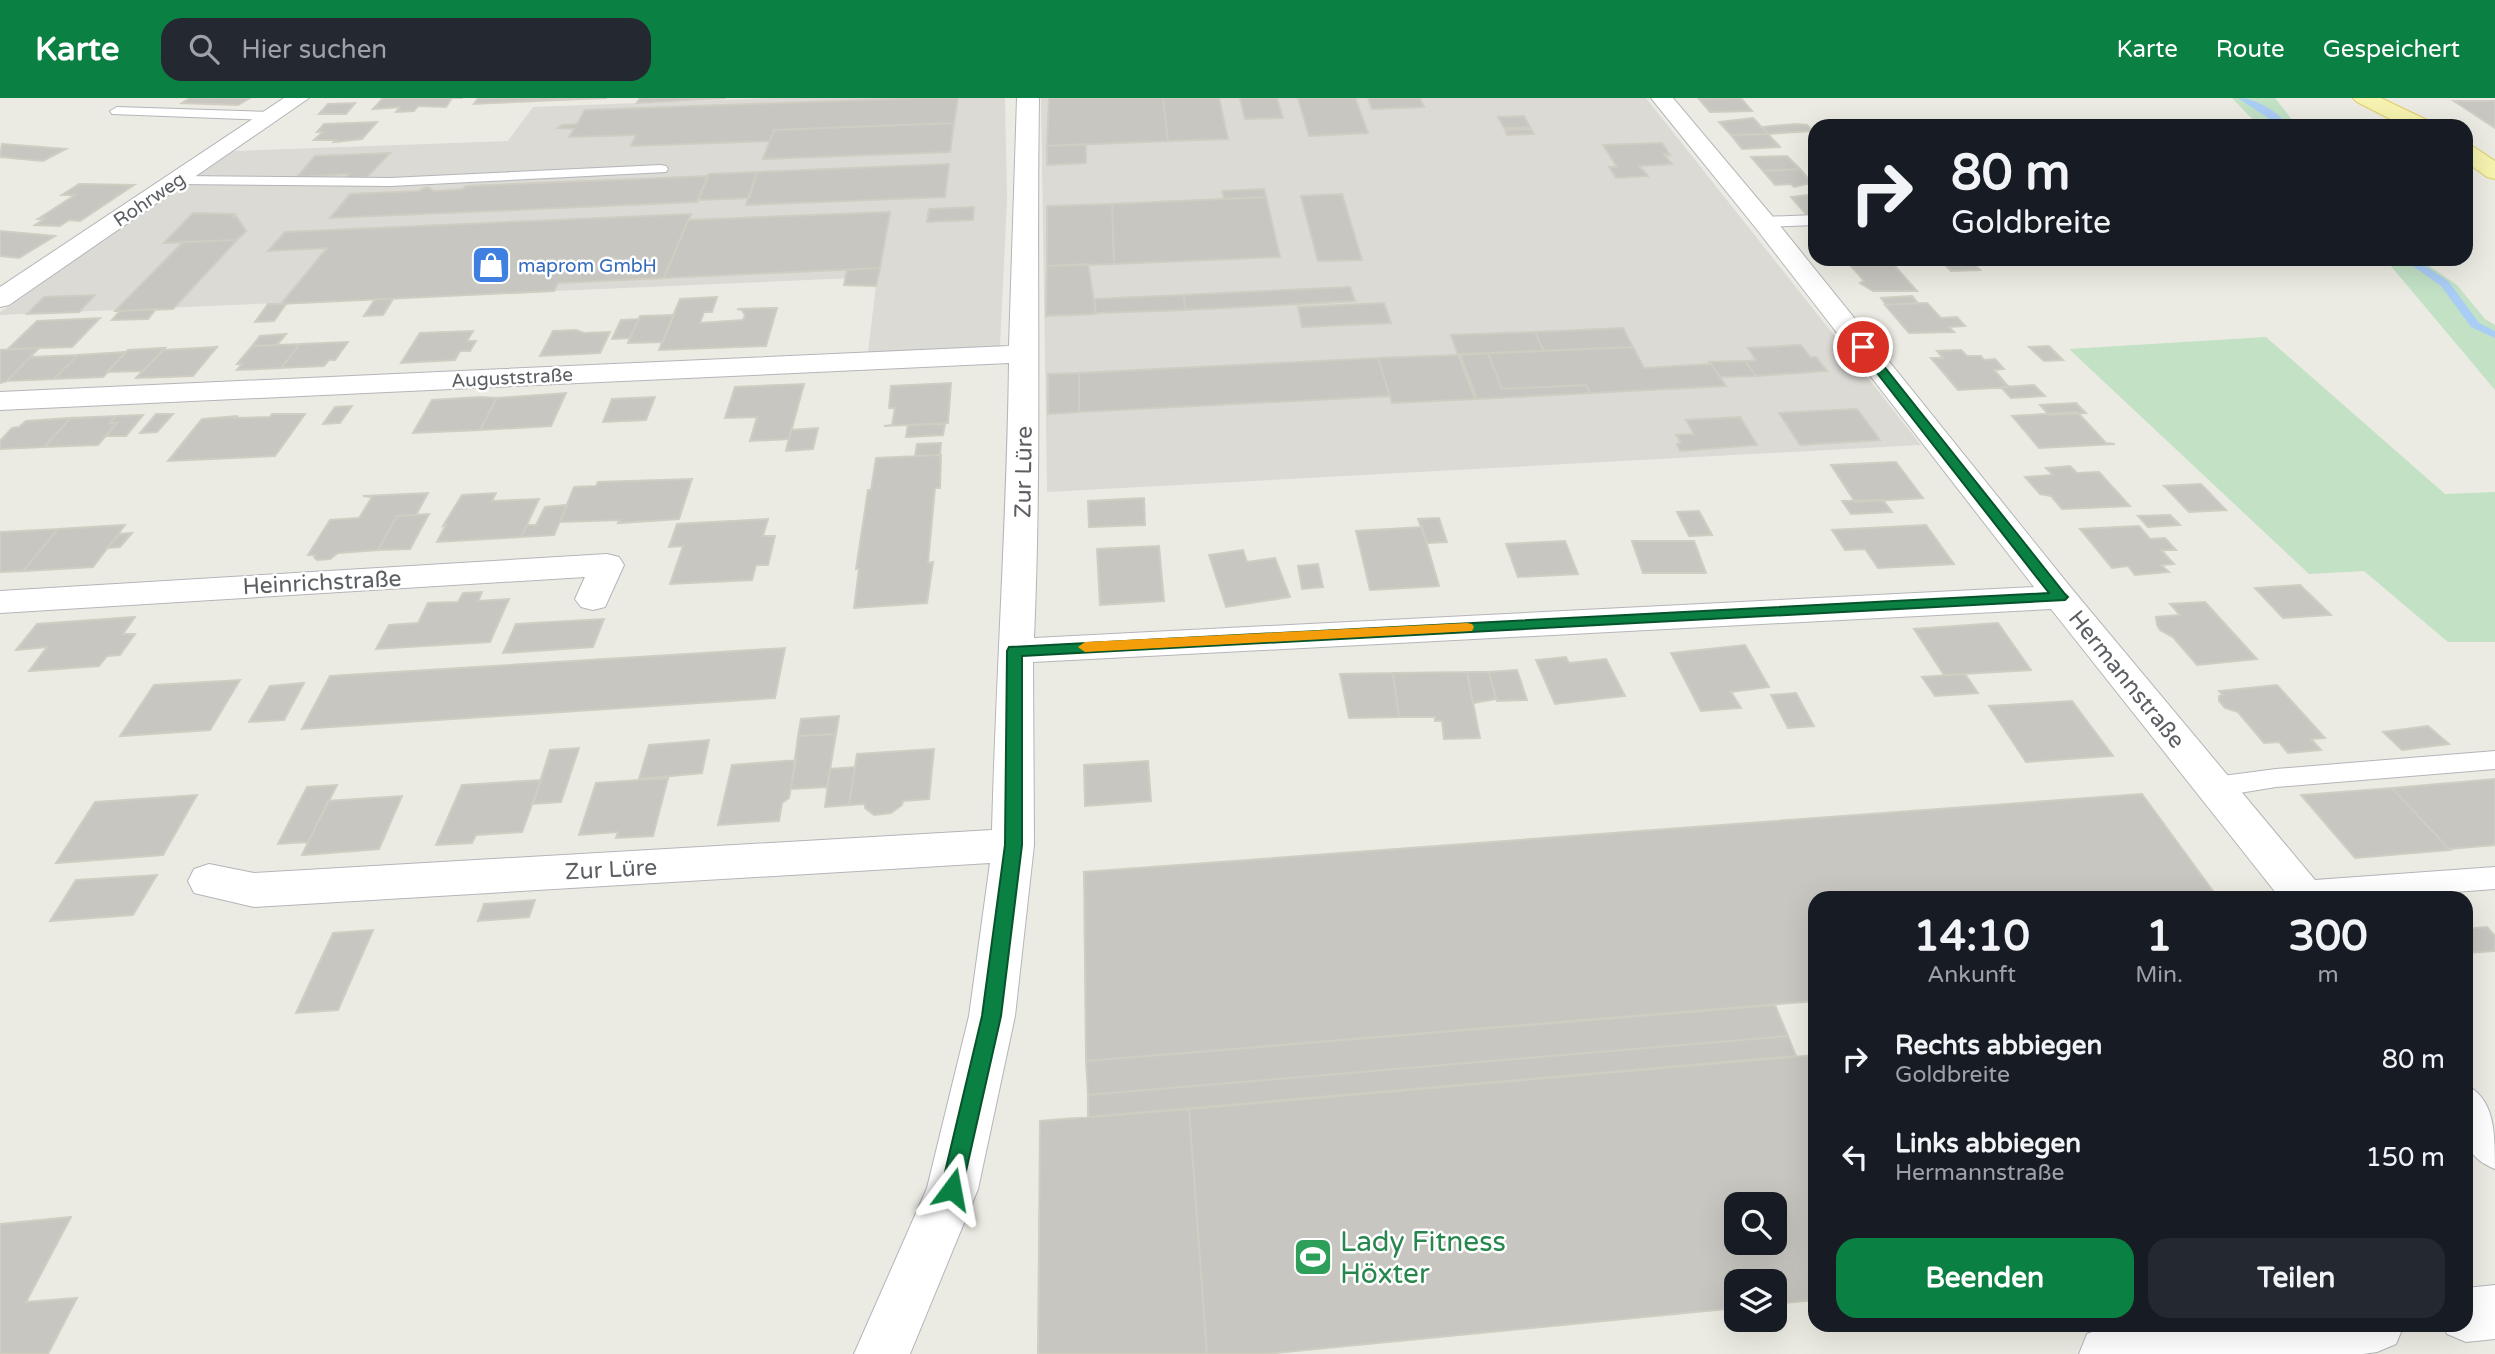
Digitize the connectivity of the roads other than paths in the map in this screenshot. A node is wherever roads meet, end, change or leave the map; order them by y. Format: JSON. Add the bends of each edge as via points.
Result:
{"nodes":[{"id":1,"x":298,"y":98,"type":"edge"},
{"id":2,"x":1028,"y":98,"type":"edge"},
{"id":3,"x":1662,"y":98,"type":"edge"},
{"id":4,"x":2364,"y":98,"type":"edge"},
{"id":5,"x":117,"y":111,"type":"dead end"},
{"id":6,"x":271,"y":116,"type":"junction"},
{"id":7,"x":2407,"y":119,"type":"edge"},
{"id":8,"x":2473,"y":157,"type":"edge"},
{"id":9,"x":661,"y":169,"type":"dead end"},
{"id":10,"x":2495,"y":172,"type":"edge"},
{"id":11,"x":178,"y":180,"type":"junction"},
{"id":12,"x":1808,"y":220,"type":"edge"},
{"id":13,"x":1764,"y":222,"type":"junction"},
{"id":14,"x":0,"y":275,"type":"edge"},
{"id":15,"x":31,"y":278,"type":"junction"},
{"id":16,"x":0,"y":299,"type":"edge"},
{"id":17,"x":1024,"y":354,"type":"junction"},
{"id":18,"x":0,"y":401,"type":"edge"},
{"id":19,"x":2060,"y":597,"type":"junction"},
{"id":20,"x":593,"y":599,"type":"dead end"},
{"id":21,"x":0,"y":602,"type":"edge"},
{"id":22,"x":1014,"y":651,"type":"junction"},
{"id":23,"x":2495,"y":760,"type":"edge"},
{"id":24,"x":2215,"y":787,"type":"junction"},
{"id":25,"x":1013,"y":845,"type":"junction"},
{"id":26,"x":2495,"y":878,"type":"edge"},
{"id":27,"x":209,"y":881,"type":"dead end"},
{"id":28,"x":2300,"y":891,"type":"edge"},
{"id":29,"x":2348,"y":891,"type":"edge"},
{"id":30,"x":2473,"y":1117,"type":"edge"},
{"id":31,"x":2495,"y":1146,"type":"edge"},
{"id":32,"x":2495,"y":1312,"type":"edge"},
{"id":33,"x":2473,"y":1314,"type":"edge"},
{"id":34,"x":2311,"y":1332,"type":"edge"},
{"id":35,"x":881,"y":1354,"type":"edge"},
{"id":36,"x":2107,"y":1354,"type":"edge"}],
"edges":[{"from":1,"to":6,"type":"street","name":"Rohrweg"},
{"from":2,"to":17,"type":"street","name":"Zur Lüre"},
{"from":3,"to":13,"type":"street","name":"Hermannstraße"},
{"from":4,"to":7,"type":"main road"},
{"from":5,"to":6,"type":"lane"},
{"from":6,"to":11,"type":"street","name":"Rohrweg"},
{"from":8,"to":10,"type":"main road"},
{"from":9,"to":11,"type":"lane","via":[[378,182]]},
{"from":11,"to":15,"type":"street","name":"Rohrweg"},
{"from":12,"to":13,"type":"lane"},
{"from":13,"to":19,"type":"street","name":"Hermannstraße"},
{"from":14,"to":15,"type":"street"},
{"from":15,"to":16,"type":"street","name":"Rohrweg"},
{"from":17,"to":18,"type":"street","name":"Auguststraße"},
{"from":17,"to":22,"type":"street","name":"Zur Lüre","via":[[1023,515]]},
{"from":19,"to":22,"type":"street"},
{"from":19,"to":24,"type":"street","name":"Hermannstraße"},
{"from":20,"to":21,"type":"street","name":"Heinrichstraße","via":[[607,565]]},
{"from":22,"to":25,"type":"street","name":"Zur Lüre"},
{"from":23,"to":24,"type":"lane"},
{"from":24,"to":28,"type":"street","name":"Hermannstraße"},
{"from":25,"to":27,"type":"street","name":"Zur Lüre","via":[[254,890]]},
{"from":25,"to":35,"type":"street","name":"Zur Lüre","via":[[992,1016],[952,1189]]},
{"from":26,"to":29,"type":"lane"},
{"from":30,"to":31,"type":"street"},
{"from":32,"to":33,"type":"street"},
{"from":34,"to":36,"type":"street"}]}
